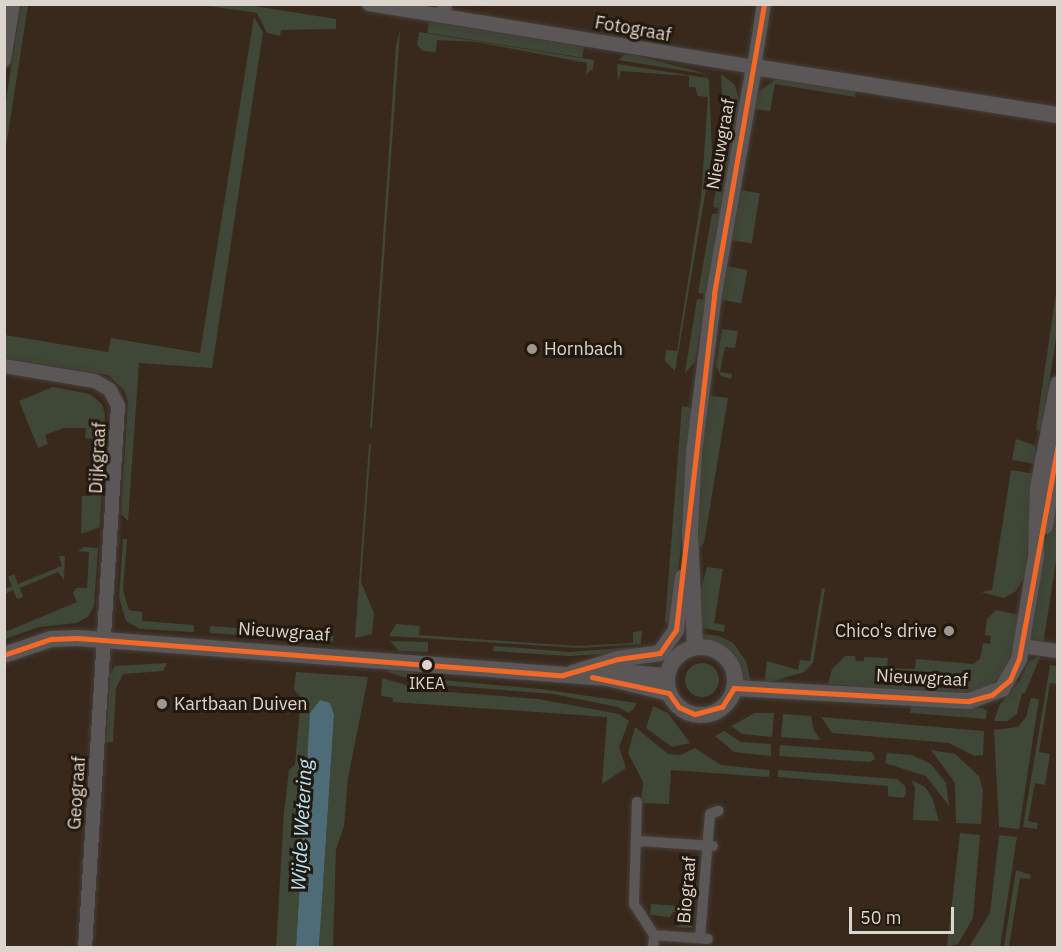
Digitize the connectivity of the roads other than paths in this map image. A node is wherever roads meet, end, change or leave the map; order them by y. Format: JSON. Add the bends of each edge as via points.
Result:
{"nodes":[{"id":1,"x":13,"y":4,"type":"edge"},
{"id":2,"x":369,"y":4,"type":"edge"},
{"id":3,"x":764,"y":4,"type":"edge"},
{"id":4,"x":444,"y":10,"type":"edge"},
{"id":5,"x":4,"y":60,"type":"edge"},
{"id":6,"x":754,"y":67,"type":"junction"},
{"id":7,"x":1058,"y":115,"type":"edge"},
{"id":8,"x":4,"y":366,"type":"edge"},
{"id":9,"x":1058,"y":384,"type":"edge"},
{"id":10,"x":1057,"y":449,"type":"edge"},
{"id":11,"x":690,"y":532,"type":"junction"},
{"id":12,"x":1036,"y":556,"type":"junction"},
{"id":13,"x":105,"y":640,"type":"junction"},
{"id":14,"x":1021,"y":646,"type":"junction"},
{"id":15,"x":695,"y":647,"type":"junction"},
{"id":16,"x":1058,"y":651,"type":"edge"},
{"id":17,"x":4,"y":655,"type":"edge"},
{"id":18,"x":563,"y":675,"type":"junction"},
{"id":19,"x":667,"y":676,"type":"junction"},
{"id":20,"x":607,"y":678,"type":"junction"},
{"id":21,"x":734,"y":688,"type":"junction"},
{"id":22,"x":669,"y":693,"type":"junction"},
{"id":23,"x":637,"y":802,"type":"dead end"},
{"id":24,"x":718,"y":811,"type":"dead end"},
{"id":25,"x":639,"y":841,"type":"junction"},
{"id":26,"x":711,"y":845,"type":"junction"},
{"id":27,"x":654,"y":935,"type":"junction"},
{"id":28,"x":85,"y":948,"type":"edge"},
{"id":29,"x":653,"y":948,"type":"edge"}],
"edges":[{"from":1,"to":5,"type":"street"},
{"from":2,"to":4,"type":"street"},
{"from":3,"to":6,"type":"street"},
{"from":4,"to":6,"type":"street","name":"Fotograaf"},
{"from":6,"to":7,"type":"street"},
{"from":6,"to":11,"type":"street","name":"Nieuwgraaf","via":[[714,294],[694,452]]},
{"from":8,"to":13,"type":"street","name":"Dijkgraaf","via":[[95,381],[116,398]]},
{"from":9,"to":12,"type":"street","name":"Nieuwgraaf","via":[[1038,487]]},
{"from":10,"to":12,"type":"street","name":"Nieuwgraaf"},
{"from":11,"to":15,"type":"street","name":"Nieuwgraaf"},
{"from":11,"to":18,"type":"street","name":"Nieuwgraaf","via":[[676,630],[668,646],[653,657],[618,659]]},
{"from":12,"to":14,"type":"street","name":"Nieuwgraaf"},
{"from":13,"to":17,"type":"street","name":"Nieuwgraaf","via":[[51,639]]},
{"from":13,"to":18,"type":"street","name":"Nieuwgraaf"},
{"from":13,"to":28,"type":"street","name":"Geograaf"},
{"from":14,"to":16,"type":"street"},
{"from":14,"to":21,"type":"street","name":"Nieuwgraaf","via":[[1010,680],[979,700]]},
{"from":15,"to":19,"type":"street","via":[[674,660]]},
{"from":15,"to":21,"type":"street","via":[[722,654],[733,669]]},
{"from":18,"to":20,"type":"street","name":"Nieuwgraaf"},
{"from":19,"to":20,"type":"street","name":"Nieuwgraaf","via":[[630,673]]},
{"from":19,"to":22,"type":"street"},
{"from":20,"to":22,"type":"street","name":"Nieuwgraaf"},
{"from":21,"to":22,"type":"street","via":[[722,707],[704,714],[687,711]]},
{"from":23,"to":25,"type":"street","name":"Biograaf"},
{"from":24,"to":26,"type":"street","name":"Biograaf","via":[[710,814]]},
{"from":25,"to":26,"type":"street","name":"Biograaf"},
{"from":25,"to":27,"type":"street","name":"Biograaf","via":[[634,904]]},
{"from":26,"to":27,"type":"street","name":"Biograaf","via":[[704,938]]},
{"from":27,"to":29,"type":"street","name":"Biograaf"}]}
